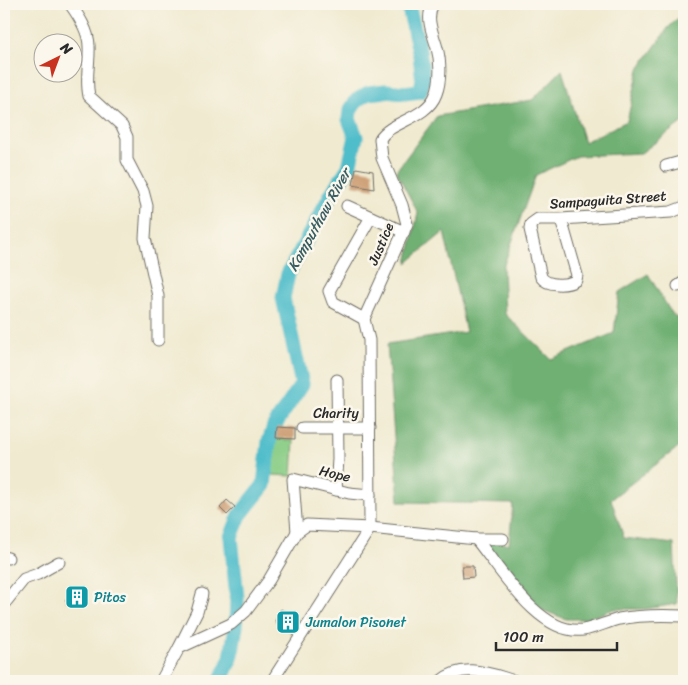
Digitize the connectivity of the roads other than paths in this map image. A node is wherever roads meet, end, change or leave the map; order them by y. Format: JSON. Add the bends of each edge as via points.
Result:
{"nodes":[{"id":1,"x":70,"y":4,"type":"edge"},
{"id":2,"x":433,"y":4,"type":"edge"},
{"id":3,"x":684,"y":161,"type":"edge"},
{"id":4,"x":666,"y":166,"type":"dead end"},
{"id":5,"x":347,"y":206,"type":"dead end"},
{"id":6,"x":684,"y":207,"type":"edge"},
{"id":7,"x":371,"y":217,"type":"junction"},
{"id":8,"x":561,"y":220,"type":"junction"},
{"id":9,"x":404,"y":232,"type":"junction"},
{"id":10,"x":364,"y":319,"type":"junction"},
{"id":11,"x":158,"y":340,"type":"dead end"},
{"id":12,"x":337,"y":380,"type":"dead end"},
{"id":13,"x":302,"y":428,"type":"dead end"},
{"id":14,"x":370,"y":428,"type":"junction"},
{"id":15,"x":336,"y":429,"type":"junction"},
{"id":16,"x":336,"y":490,"type":"junction"},
{"id":17,"x":370,"y":495,"type":"junction"},
{"id":18,"x":370,"y":528,"type":"junction"},
{"id":19,"x":296,"y":532,"type":"junction"},
{"id":20,"x":476,"y":539,"type":"junction"},
{"id":21,"x":503,"y":539,"type":"dead end"},
{"id":22,"x":59,"y":562,"type":"dead end"},
{"id":23,"x":202,"y":594,"type":"dead end"},
{"id":24,"x":4,"y":604,"type":"edge"},
{"id":25,"x":684,"y":616,"type":"edge"},
{"id":26,"x":179,"y":648,"type":"junction"},
{"id":27,"x":160,"y":681,"type":"edge"},
{"id":28,"x":272,"y":681,"type":"edge"},
{"id":29,"x":441,"y":681,"type":"edge"},
{"id":30,"x":515,"y":681,"type":"edge"}],
"edges":[{"from":1,"to":11,"type":"street","via":[[89,43],[86,71],[89,96],[122,126],[127,137],[127,160],[147,206],[145,238],[158,296]]},
{"from":2,"to":9,"type":"street","name":"Justice","via":[[429,16],[438,50],[440,76],[436,96],[416,116],[384,134],[380,140],[382,158],[406,218]]},
{"from":3,"to":4,"type":"street"},
{"from":5,"to":7,"type":"street"},
{"from":6,"to":8,"type":"street","name":"Sampaguita Street","via":[[671,212]]},
{"from":7,"to":9,"type":"street"},
{"from":7,"to":10,"type":"street","via":[[329,291],[333,302]]},
{"from":8,"to":8,"type":"street","name":"Sampaguita Street","via":[[538,219],[530,229],[541,277],[549,284],[572,283],[577,275]]},
{"from":9,"to":10,"type":"street","name":"Justice"},
{"from":10,"to":14,"type":"street","via":[[370,340]]},
{"from":12,"to":15,"type":"street"},
{"from":13,"to":15,"type":"street","name":"Charity"},
{"from":14,"to":15,"type":"street","name":"Charity"},
{"from":14,"to":17,"type":"street"},
{"from":15,"to":16,"type":"street"},
{"from":16,"to":17,"type":"street","name":"Hope"},
{"from":16,"to":19,"type":"street","name":"Hope","via":[[294,479]]},
{"from":17,"to":18,"type":"street"},
{"from":18,"to":19,"type":"street","via":[[307,525]]},
{"from":18,"to":20,"type":"street"},
{"from":18,"to":28,"type":"street"},
{"from":19,"to":26,"type":"street","via":[[269,580],[246,611],[231,624]]},
{"from":20,"to":21,"type":"street"},
{"from":20,"to":25,"type":"street","via":[[534,612],[560,626],[581,630],[620,619]]},
{"from":22,"to":24,"type":"street","via":[[24,579]]},
{"from":23,"to":26,"type":"street"},
{"from":26,"to":27,"type":"street"},
{"from":29,"to":30,"type":"street","via":[[450,673],[475,670]]}]}
